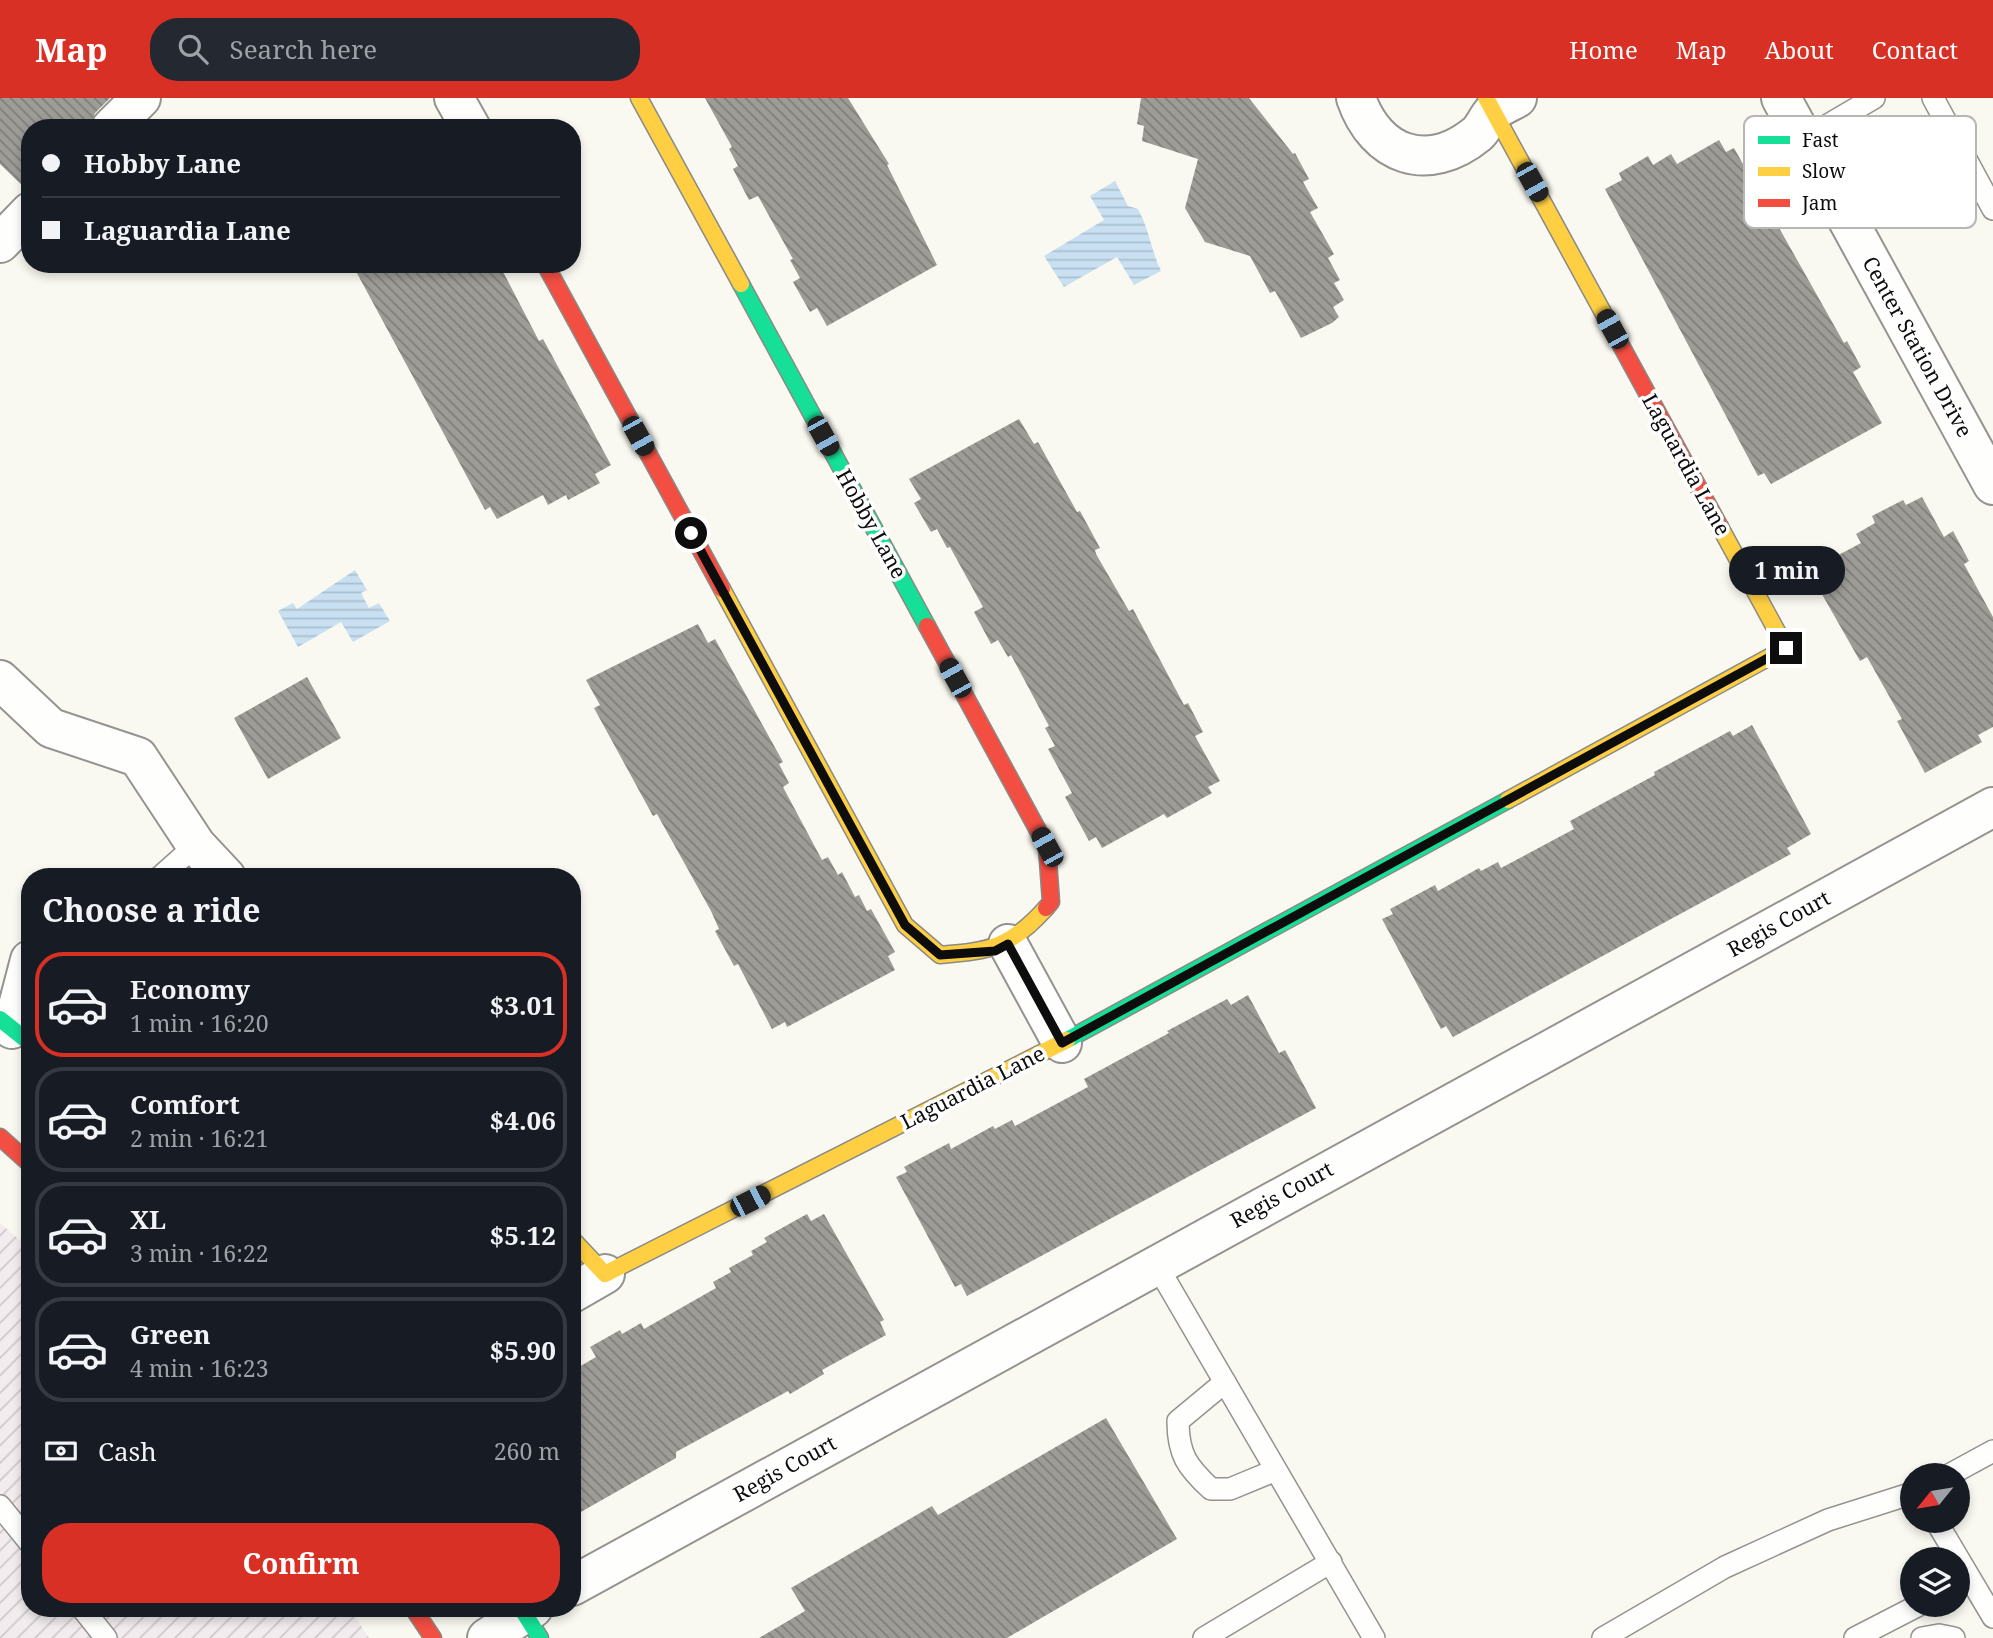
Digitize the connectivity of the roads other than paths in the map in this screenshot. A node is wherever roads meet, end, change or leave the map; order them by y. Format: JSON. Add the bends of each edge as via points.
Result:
{"nodes":[{"id":1,"x":141,"y":98,"type":"edge"},
{"id":2,"x":454,"y":98,"type":"edge"},
{"id":3,"x":639,"y":98,"type":"edge"},
{"id":4,"x":1356,"y":98,"type":"edge"},
{"id":5,"x":1781,"y":98,"type":"edge"},
{"id":6,"x":1874,"y":98,"type":"edge"},
{"id":7,"x":1933,"y":98,"type":"edge"},
{"id":8,"x":1499,"y":103,"type":"edge"},
{"id":9,"x":1791,"y":116,"type":"edge"},
{"id":10,"x":1843,"y":116,"type":"edge"},
{"id":11,"x":1943,"y":116,"type":"edge"},
{"id":12,"x":120,"y":119,"type":"edge"},
{"id":13,"x":466,"y":119,"type":"edge"},
{"id":14,"x":1976,"y":178,"type":"edge"},
{"id":15,"x":1993,"y":209,"type":"edge"},
{"id":16,"x":21,"y":221,"type":"edge"},
{"id":17,"x":1853,"y":228,"type":"edge"},
{"id":18,"x":0,"y":243,"type":"edge"},
{"id":19,"x":550,"y":273,"type":"edge"},
{"id":20,"x":1993,"y":485,"type":"edge"},
{"id":21,"x":0,"y":680,"type":"edge"},
{"id":22,"x":1993,"y":807,"type":"edge"},
{"id":23,"x":195,"y":845,"type":"junction"},
{"id":24,"x":170,"y":868,"type":"edge"},
{"id":25,"x":217,"y":868,"type":"edge"},
{"id":26,"x":1008,"y":944,"type":"junction"},
{"id":27,"x":21,"y":1000,"type":"edge"},
{"id":28,"x":14,"y":1031,"type":"edge"},
{"id":29,"x":1062,"y":1043,"type":"junction"},
{"id":30,"x":0,"y":1137,"type":"edge"},
{"id":31,"x":21,"y":1156,"type":"edge"},
{"id":32,"x":581,"y":1248,"type":"edge"},
{"id":33,"x":1156,"y":1264,"type":"junction"},
{"id":34,"x":606,"y":1274,"type":"junction"},
{"id":35,"x":581,"y":1288,"type":"edge"},
{"id":36,"x":1225,"y":1382,"type":"junction"},
{"id":37,"x":1993,"y":1451,"type":"edge"},
{"id":38,"x":1970,"y":1464,"type":"edge"},
{"id":39,"x":1276,"y":1470,"type":"junction"},
{"id":40,"x":1900,"y":1497,"type":"edge"},
{"id":41,"x":0,"y":1506,"type":"edge"},
{"id":42,"x":21,"y":1532,"type":"edge"},
{"id":43,"x":1331,"y":1562,"type":"junction"},
{"id":44,"x":581,"y":1581,"type":"edge"},
{"id":45,"x":1970,"y":1588,"type":"edge"},
{"id":46,"x":1900,"y":1615,"type":"edge"},
{"id":47,"x":89,"y":1617,"type":"edge"},
{"id":48,"x":419,"y":1617,"type":"edge"},
{"id":49,"x":530,"y":1617,"type":"edge"},
{"id":50,"x":1993,"y":1618,"type":"edge"},
{"id":51,"x":106,"y":1638,"type":"edge"},
{"id":52,"x":433,"y":1638,"type":"edge"},
{"id":53,"x":487,"y":1638,"type":"edge"},
{"id":54,"x":1203,"y":1638,"type":"edge"},
{"id":55,"x":1374,"y":1638,"type":"edge"},
{"id":56,"x":1603,"y":1638,"type":"edge"},
{"id":57,"x":1855,"y":1638,"type":"edge"},
{"id":58,"x":1922,"y":1638,"type":"edge"},
{"id":59,"x":1954,"y":1638,"type":"edge"}],
"edges":[{"from":1,"to":12,"type":"street"},
{"from":2,"to":13,"type":"street"},
{"from":3,"to":26,"type":"street","name":"Hobby Lane","via":[[1047,847],[1051,902]]},
{"from":4,"to":8,"type":"street","via":[[1374,134],[1394,150],[1425,155],[1455,147],[1478,133]]},
{"from":5,"to":9,"type":"street","name":"Center Station Drive"},
{"from":6,"to":10,"type":"lane"},
{"from":7,"to":11,"type":"lane"},
{"from":8,"to":29,"type":"street","name":"Laguardia Lane","via":[[1786,648]]},
{"from":14,"to":15,"type":"lane"},
{"from":16,"to":18,"type":"street"},
{"from":17,"to":20,"type":"street","name":"Center Station Drive"},
{"from":19,"to":26,"type":"street","name":"Hobby Lane","via":[[905,925],[940,955],[995,951]]},
{"from":21,"to":23,"type":"street","via":[[51,728],[138,757]]},
{"from":22,"to":33,"type":"street","name":"Regis Court"},
{"from":23,"to":24,"type":"lane"},
{"from":23,"to":25,"type":"street"},
{"from":26,"to":29,"type":"street"},
{"from":27,"to":28,"type":"street"},
{"from":29,"to":34,"type":"street","name":"Laguardia Lane"},
{"from":30,"to":31,"type":"street"},
{"from":32,"to":34,"type":"street"},
{"from":33,"to":36,"type":"lane"},
{"from":33,"to":44,"type":"street","name":"Regis Court"},
{"from":34,"to":35,"type":"street"},
{"from":36,"to":39,"type":"lane"},
{"from":36,"to":39,"type":"lane","via":[[1178,1421],[1178,1443],[1190,1470],[1211,1489],[1230,1489]]},
{"from":37,"to":38,"type":"lane"},
{"from":39,"to":43,"type":"lane"},
{"from":40,"to":56,"type":"lane","via":[[1828,1520],[1725,1567]]},
{"from":41,"to":42,"type":"lane"},
{"from":43,"to":54,"type":"lane"},
{"from":43,"to":55,"type":"lane"},
{"from":45,"to":50,"type":"lane"},
{"from":46,"to":57,"type":"lane"},
{"from":47,"to":51,"type":"lane"},
{"from":48,"to":52,"type":"street"},
{"from":49,"to":53,"type":"street"},
{"from":58,"to":59,"type":"lane"}]}
